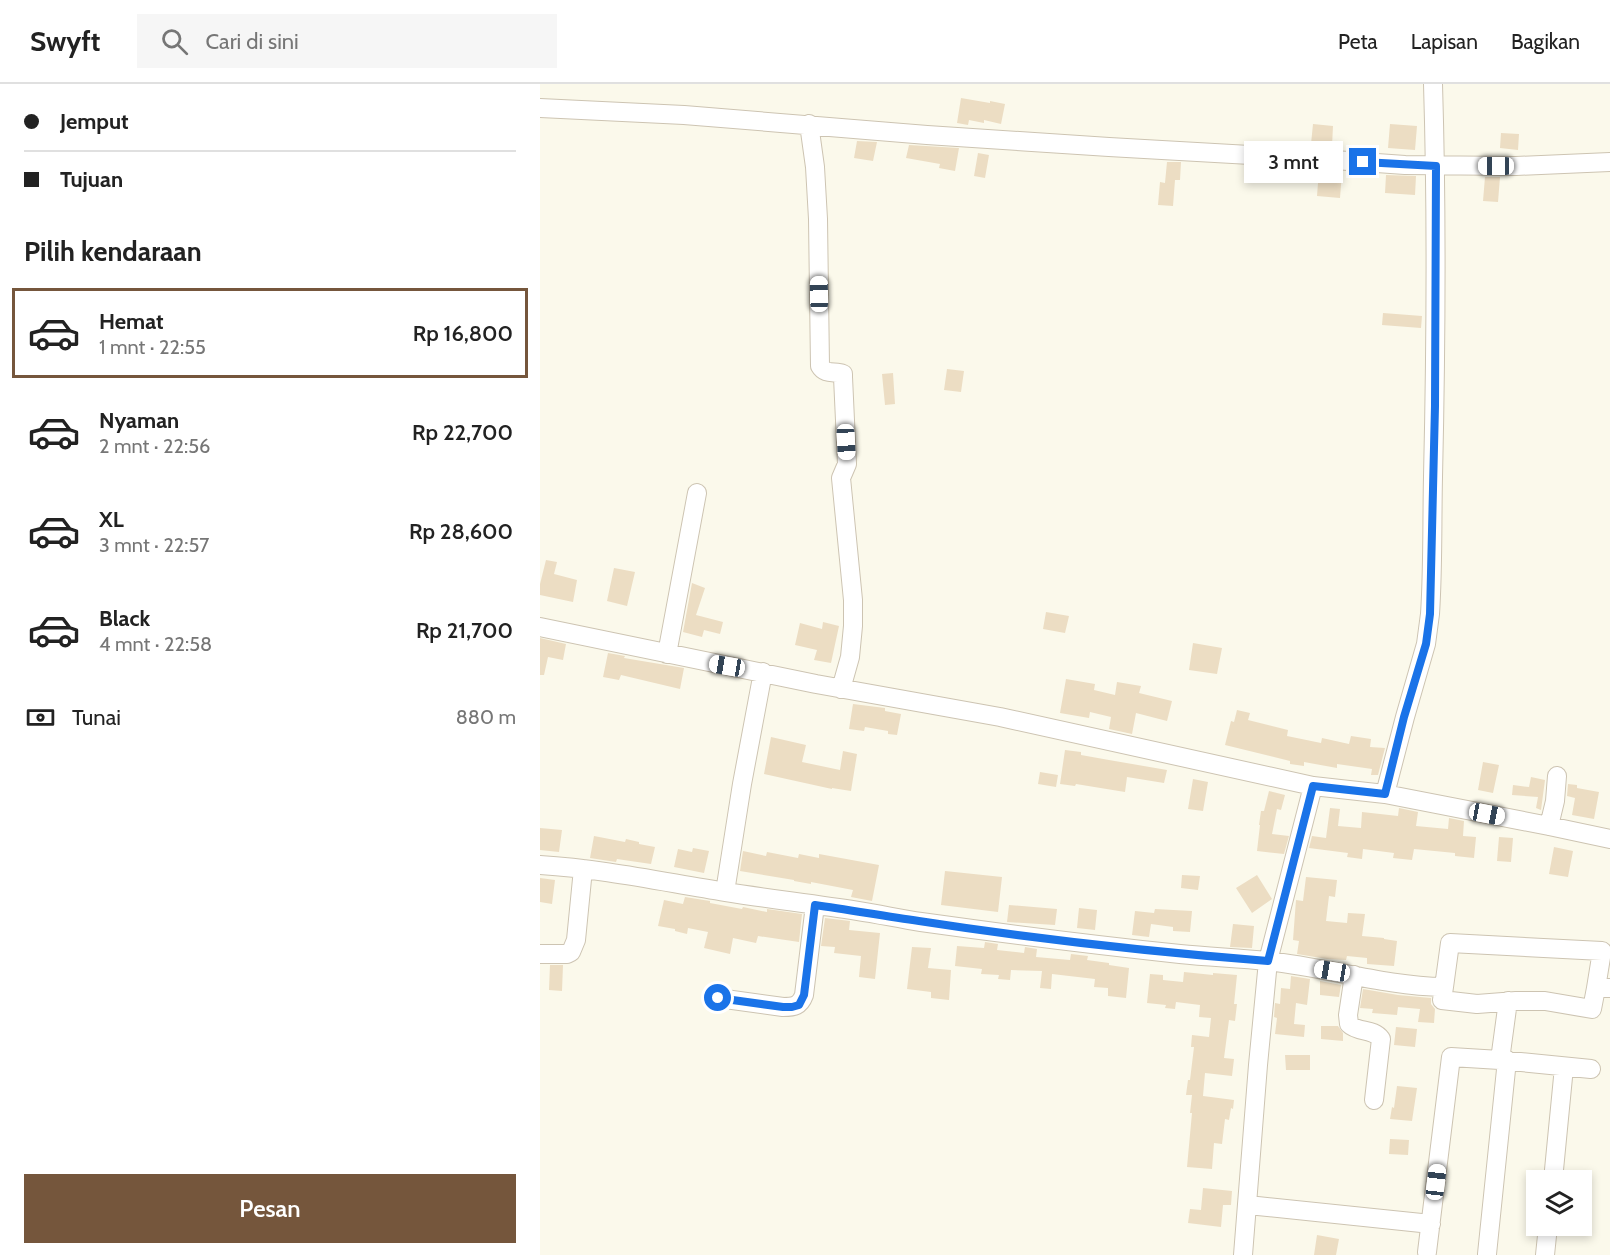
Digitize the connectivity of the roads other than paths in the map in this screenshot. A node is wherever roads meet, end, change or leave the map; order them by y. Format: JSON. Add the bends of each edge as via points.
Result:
{"nodes":[{"id":1,"x":1433,"y":84,"type":"edge"},
{"id":2,"x":540,"y":108,"type":"edge"},
{"id":3,"x":809,"y":124,"type":"junction"},
{"id":4,"x":1610,"y":162,"type":"edge"},
{"id":5,"x":1436,"y":166,"type":"junction"},
{"id":6,"x":697,"y":493,"type":"dead end"},
{"id":7,"x":540,"y":627,"type":"edge"},
{"id":8,"x":667,"y":654,"type":"junction"},
{"id":9,"x":763,"y":672,"type":"junction"},
{"id":10,"x":842,"y":689,"type":"junction"},
{"id":11,"x":1557,"y":776,"type":"dead end"},
{"id":12,"x":1313,"y":786,"type":"junction"},
{"id":13,"x":1385,"y":794,"type":"junction"},
{"id":14,"x":1550,"y":826,"type":"junction"},
{"id":15,"x":1610,"y":839,"type":"edge"},
{"id":16,"x":540,"y":865,"type":"edge"},
{"id":17,"x":583,"y":868,"type":"junction"},
{"id":18,"x":725,"y":892,"type":"junction"},
{"id":19,"x":815,"y":905,"type":"junction"},
{"id":20,"x":540,"y":954,"type":"edge"},
{"id":21,"x":1268,"y":961,"type":"junction"},
{"id":22,"x":1353,"y":975,"type":"junction"},
{"id":23,"x":1444,"y":987,"type":"junction"},
{"id":24,"x":1603,"y":988,"type":"edge"},
{"id":25,"x":718,"y":998,"type":"dead end"},
{"id":26,"x":1508,"y":1001,"type":"junction"},
{"id":27,"x":1503,"y":1060,"type":"junction"},
{"id":28,"x":1564,"y":1066,"type":"junction"},
{"id":29,"x":1591,"y":1069,"type":"dead end"},
{"id":30,"x":1374,"y":1100,"type":"dead end"},
{"id":31,"x":1554,"y":1170,"type":"edge"},
{"id":32,"x":1248,"y":1205,"type":"junction"},
{"id":33,"x":1431,"y":1224,"type":"junction"},
{"id":34,"x":1547,"y":1236,"type":"edge"},
{"id":35,"x":1244,"y":1246,"type":"edge"},
{"id":36,"x":1427,"y":1252,"type":"dead end"},
{"id":37,"x":1487,"y":1254,"type":"edge"},
{"id":38,"x":1545,"y":1255,"type":"edge"}],
"edges":[{"from":1,"to":5,"type":"street"},
{"from":2,"to":3,"type":"street"},
{"from":3,"to":5,"type":"street","via":[[927,135]]},
{"from":3,"to":10,"type":"street","via":[[818,219],[820,366],[827,372],[843,374],[847,464],[841,478],[853,626]]},
{"from":4,"to":5,"type":"street"},
{"from":5,"to":13,"type":"street","via":[[1430,614],[1426,644]]},
{"from":6,"to":8,"type":"street"},
{"from":7,"to":8,"type":"street"},
{"from":8,"to":9,"type":"street"},
{"from":9,"to":10,"type":"street"},
{"from":9,"to":18,"type":"street"},
{"from":10,"to":12,"type":"street","via":[[1000,717]]},
{"from":11,"to":14,"type":"street"},
{"from":12,"to":13,"type":"street"},
{"from":12,"to":21,"type":"street"},
{"from":13,"to":14,"type":"street"},
{"from":14,"to":15,"type":"street"},
{"from":16,"to":17,"type":"street"},
{"from":17,"to":18,"type":"street"},
{"from":17,"to":20,"type":"street","via":[[576,940],[571,952]]},
{"from":18,"to":19,"type":"street"},
{"from":19,"to":21,"type":"street","via":[[1052,939]]},
{"from":19,"to":25,"type":"street","via":[[804,995],[799,1005],[783,1007]]},
{"from":21,"to":22,"type":"street"},
{"from":21,"to":32,"type":"street"},
{"from":22,"to":23,"type":"street"},
{"from":22,"to":30,"type":"street","via":[[1349,1024],[1381,1038]]},
{"from":23,"to":24,"type":"street","via":[[1450,943],[1602,951]]},
{"from":23,"to":26,"type":"street","via":[[1442,1000],[1477,1004]]},
{"from":24,"to":26,"type":"street","via":[[1592,1010],[1545,1001]]},
{"from":26,"to":27,"type":"street"},
{"from":27,"to":28,"type":"street"},
{"from":27,"to":33,"type":"street","via":[[1451,1057]]},
{"from":27,"to":37,"type":"street"},
{"from":28,"to":29,"type":"street"},
{"from":28,"to":31,"type":"street"},
{"from":32,"to":33,"type":"street"},
{"from":32,"to":35,"type":"street"},
{"from":33,"to":36,"type":"street"},
{"from":34,"to":38,"type":"street"}]}
